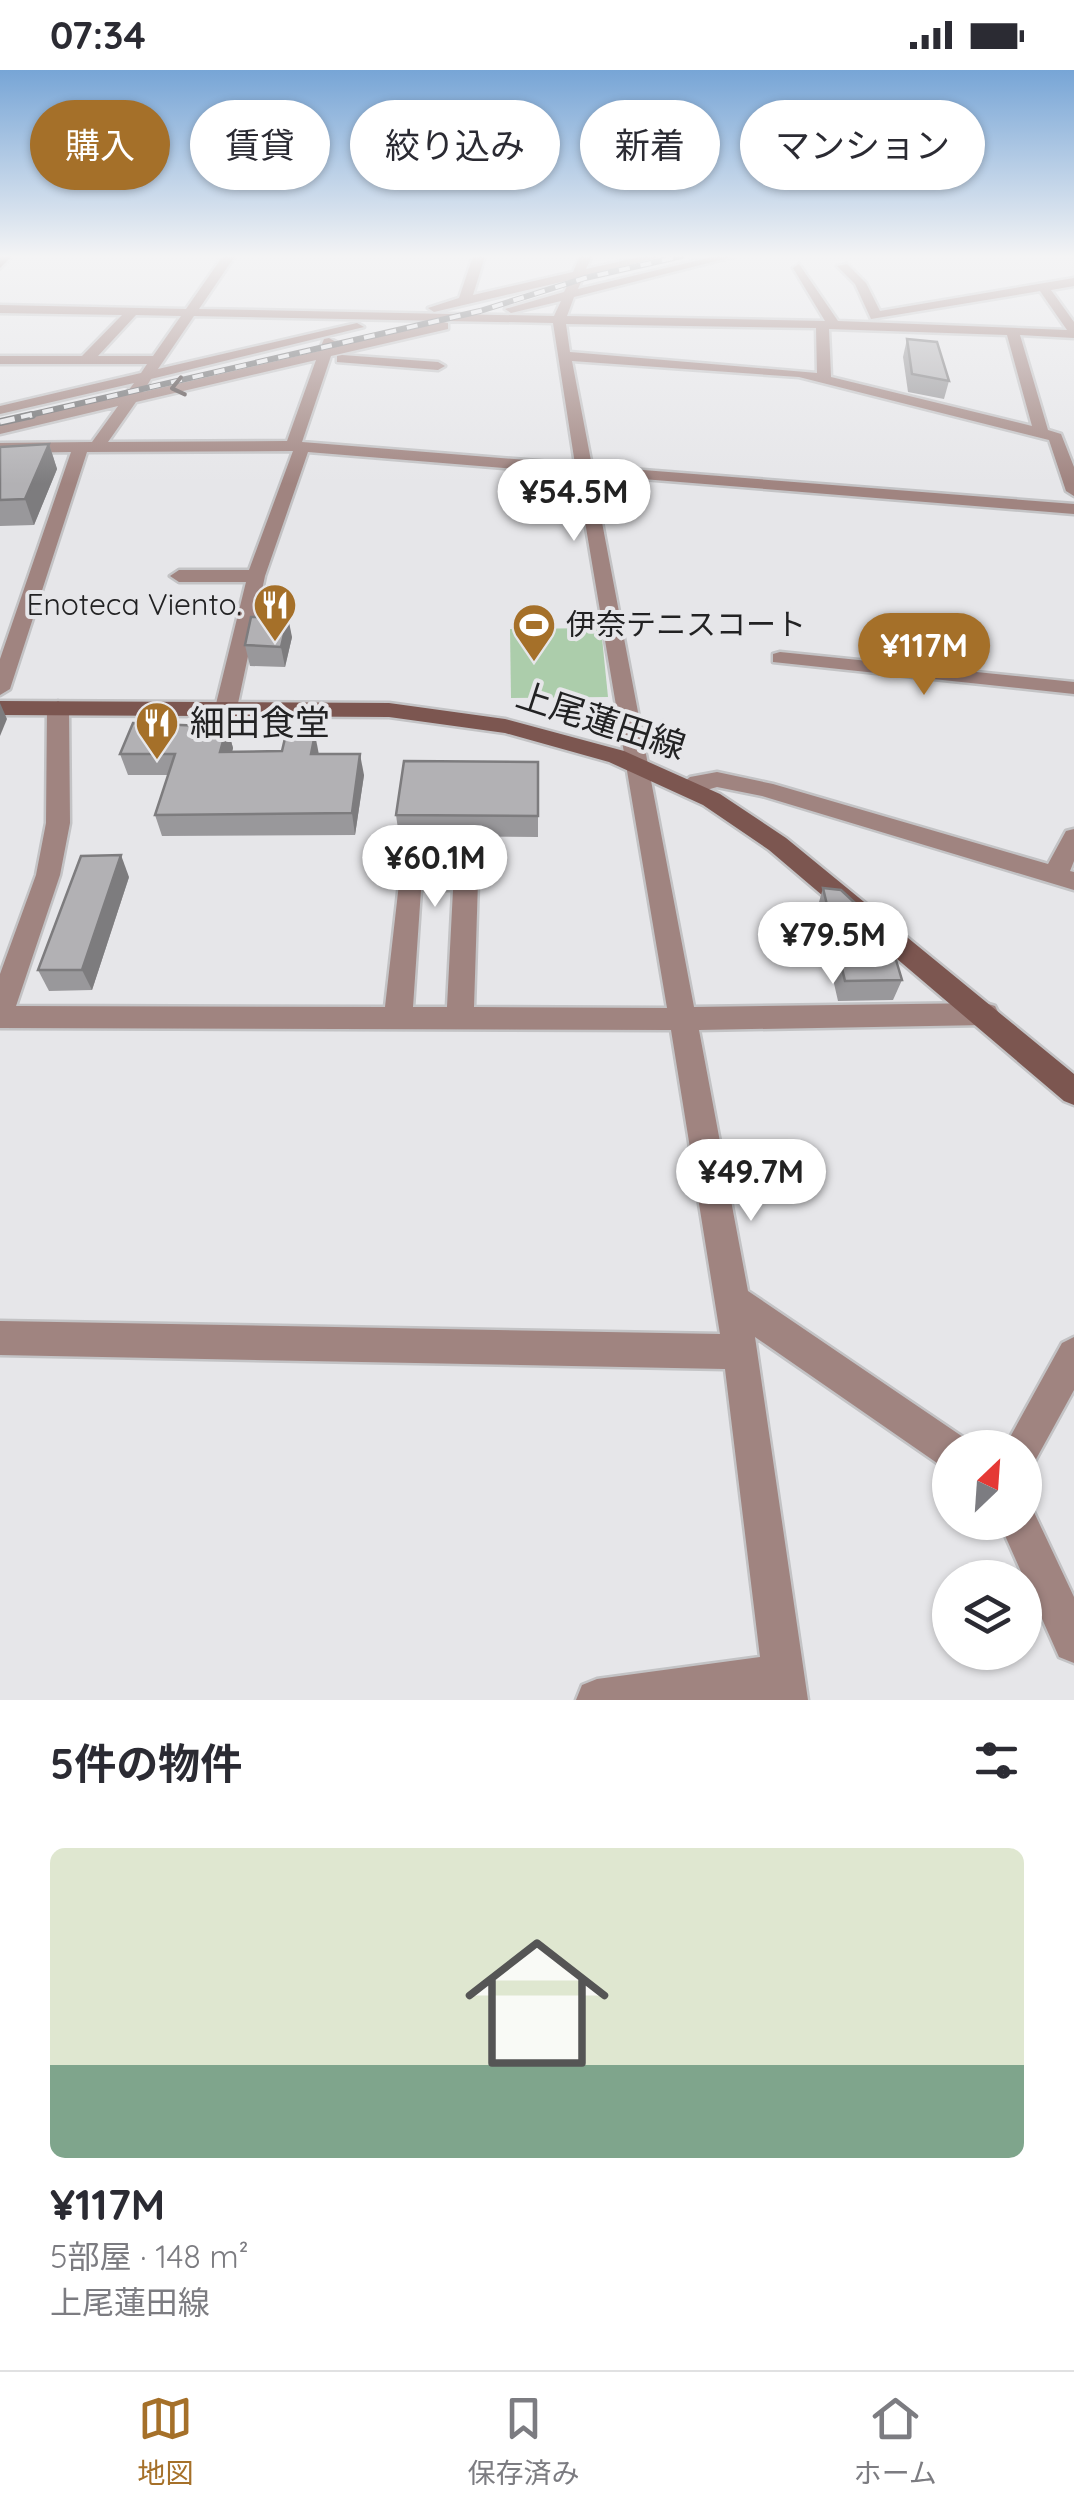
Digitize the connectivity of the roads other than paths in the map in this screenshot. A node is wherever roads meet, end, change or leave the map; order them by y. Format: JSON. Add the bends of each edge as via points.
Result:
{"nodes":[{"id":1,"x":113,"y":332,"type":"edge"},
{"id":2,"x":177,"y":332,"type":"edge"},
{"id":3,"x":309,"y":332,"type":"edge"},
{"id":4,"x":332,"y":332,"type":"edge"},
{"id":5,"x":422,"y":332,"type":"edge"},
{"id":6,"x":561,"y":332,"type":"edge"},
{"id":7,"x":827,"y":332,"type":"edge"},
{"id":8,"x":1012,"y":332,"type":"edge"},
{"id":9,"x":1045,"y":332,"type":"edge"},
{"id":10,"x":1074,"y":333,"type":"edge"},
{"id":11,"x":564,"y":356,"type":"junction"},
{"id":12,"x":322,"y":357,"type":"junction"},
{"id":13,"x":87,"y":359,"type":"junction"},
{"id":14,"x":0,"y":360,"type":"edge"},
{"id":15,"x":157,"y":360,"type":"junction"},
{"id":16,"x":438,"y":366,"type":"dead end"},
{"id":17,"x":146,"y":376,"type":"junction"},
{"id":18,"x":824,"y":379,"type":"junction"},
{"id":19,"x":130,"y":398,"type":"junction"},
{"id":20,"x":0,"y":410,"type":"edge"},
{"id":21,"x":0,"y":429,"type":"edge"},
{"id":22,"x":1041,"y":432,"type":"junction"},
{"id":23,"x":89,"y":447,"type":"junction"},
{"id":24,"x":298,"y":447,"type":"junction"},
{"id":25,"x":0,"y":448,"type":"edge"},
{"id":26,"x":586,"y":468,"type":"junction"},
{"id":27,"x":1074,"y":491,"type":"edge"},
{"id":28,"x":1074,"y":509,"type":"edge"},
{"id":29,"x":179,"y":576,"type":"dead end"},
{"id":30,"x":256,"y":576,"type":"junction"},
{"id":31,"x":780,"y":658,"type":"dead end"},
{"id":32,"x":0,"y":688,"type":"edge"},
{"id":33,"x":1074,"y":688,"type":"edge"},
{"id":34,"x":0,"y":708,"type":"edge"},
{"id":35,"x":58,"y":708,"type":"junction"},
{"id":36,"x":226,"y":708,"type":"junction"},
{"id":37,"x":635,"y":763,"type":"junction"},
{"id":38,"x":689,"y":787,"type":"junction"},
{"id":39,"x":1074,"y":838,"type":"edge"},
{"id":40,"x":1064,"y":878,"type":"edge"},
{"id":41,"x":0,"y":1014,"type":"edge"},
{"id":42,"x":985,"y":1014,"type":"junction"},
{"id":43,"x":460,"y":1019,"type":"junction"},
{"id":44,"x":681,"y":1019,"type":"junction"},
{"id":45,"x":398,"y":1020,"type":"junction"},
{"id":46,"x":1074,"y":1092,"type":"edge"},
{"id":47,"x":733,"y":1301,"type":"junction"},
{"id":48,"x":0,"y":1338,"type":"edge"},
{"id":49,"x":740,"y":1352,"type":"junction"},
{"id":50,"x":1074,"y":1355,"type":"edge"},
{"id":51,"x":1032,"y":1430,"type":"edge"},
{"id":52,"x":932,"y":1438,"type":"edge"},
{"id":53,"x":1026,"y":1540,"type":"edge"},
{"id":54,"x":1074,"y":1642,"type":"edge"},
{"id":55,"x":785,"y":1687,"type":"edge"},
{"id":56,"x":597,"y":1700,"type":"edge"}],
"edges":[{"from":1,"to":13,"type":"street"},
{"from":2,"to":15,"type":"street"},
{"from":3,"to":17,"type":"street"},
{"from":4,"to":12,"type":"street"},
{"from":5,"to":12,"type":"street"},
{"from":6,"to":11,"type":"street"},
{"from":7,"to":18,"type":"street"},
{"from":8,"to":22,"type":"street"},
{"from":9,"to":10,"type":"street"},
{"from":11,"to":18,"type":"street"},
{"from":11,"to":26,"type":"street"},
{"from":12,"to":16,"type":"street"},
{"from":12,"to":19,"type":"street","one_way":true},
{"from":12,"to":24,"type":"street"},
{"from":13,"to":14,"type":"street"},
{"from":13,"to":15,"type":"street"},
{"from":15,"to":17,"type":"street"},
{"from":17,"to":19,"type":"street"},
{"from":17,"to":20,"type":"street"},
{"from":18,"to":22,"type":"street"},
{"from":19,"to":21,"type":"street"},
{"from":19,"to":23,"type":"street"},
{"from":22,"to":27,"type":"street","via":[[1056,436]]},
{"from":23,"to":24,"type":"street"},
{"from":23,"to":25,"type":"street"},
{"from":23,"to":32,"type":"street"},
{"from":24,"to":26,"type":"street"},
{"from":24,"to":30,"type":"street"},
{"from":26,"to":28,"type":"street"},
{"from":26,"to":37,"type":"street"},
{"from":29,"to":30,"type":"street"},
{"from":30,"to":36,"type":"street"},
{"from":31,"to":33,"type":"street"},
{"from":34,"to":35,"type":"main road","name":"上尾蓮田線"},
{"from":35,"to":36,"type":"main road","name":"上尾蓮田線"},
{"from":35,"to":41,"type":"street","via":[[58,823],[48,875]]},
{"from":36,"to":37,"type":"main road","name":"上尾蓮田線","via":[[452,716],[531,730]]},
{"from":37,"to":38,"type":"main road","name":"上尾蓮田線"},
{"from":37,"to":44,"type":"street"},
{"from":38,"to":40,"type":"street","via":[[721,778]]},
{"from":38,"to":42,"type":"main road","name":"上尾蓮田線","via":[[766,834]]},
{"from":39,"to":40,"type":"street"},
{"from":41,"to":45,"type":"street"},
{"from":42,"to":44,"type":"street"},
{"from":42,"to":46,"type":"main road","name":"上尾蓮田線"},
{"from":43,"to":44,"type":"street"},
{"from":43,"to":45,"type":"street"},
{"from":43,"to":45,"type":"street","via":[[466,880],[409,882]]},
{"from":44,"to":47,"type":"street"},
{"from":47,"to":49,"type":"street"},
{"from":47,"to":52,"type":"street"},
{"from":48,"to":49,"type":"street"},
{"from":49,"to":55,"type":"street"},
{"from":50,"to":51,"type":"street"},
{"from":53,"to":54,"type":"street"},
{"from":55,"to":56,"type":"street"}]}
